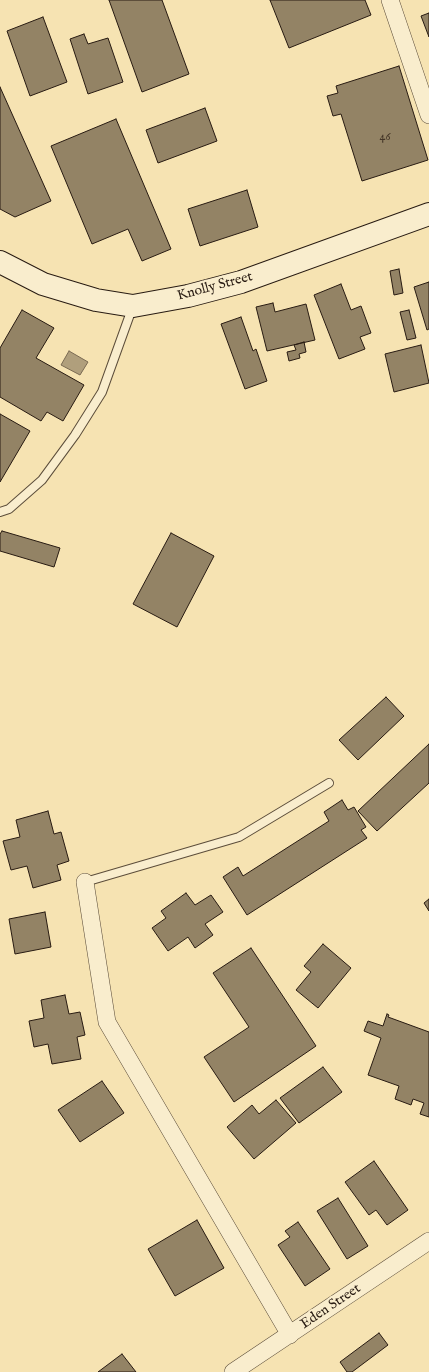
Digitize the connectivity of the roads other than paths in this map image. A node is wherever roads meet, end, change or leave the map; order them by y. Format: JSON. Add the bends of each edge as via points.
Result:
{"nodes":[{"id":1,"x":390,"y":0,"type":"edge"},
{"id":2,"x":429,"y":115,"type":"edge"},
{"id":3,"x":429,"y":214,"type":"edge"},
{"id":4,"x":0,"y":262,"type":"edge"},
{"id":5,"x":133,"y":306,"type":"junction"},
{"id":6,"x":0,"y":512,"type":"edge"},
{"id":7,"x":329,"y":782,"type":"dead end"},
{"id":8,"x":85,"y":882,"type":"joint"},
{"id":9,"x":429,"y":1241,"type":"edge"},
{"id":10,"x":290,"y":1335,"type":"junction"},
{"id":11,"x":233,"y":1372,"type":"edge"}],
"edges":[{"from":1,"to":2,"type":"street"},
{"from":3,"to":5,"type":"main road","name":"Knolly Street","via":[[241,282],[188,296]]},
{"from":4,"to":5,"type":"main road","name":"Knolly Street","via":[[43,284],[96,300]]},
{"from":5,"to":6,"type":"lane","via":[[102,392],[75,435],[42,480],[9,509]]},
{"from":7,"to":8,"type":"lane","via":[[239,837]]},
{"from":8,"to":10,"type":"street","via":[[107,1022]]},
{"from":9,"to":10,"type":"street","name":"Eden Street"},
{"from":10,"to":11,"type":"street","name":"Eden Street"}]}
